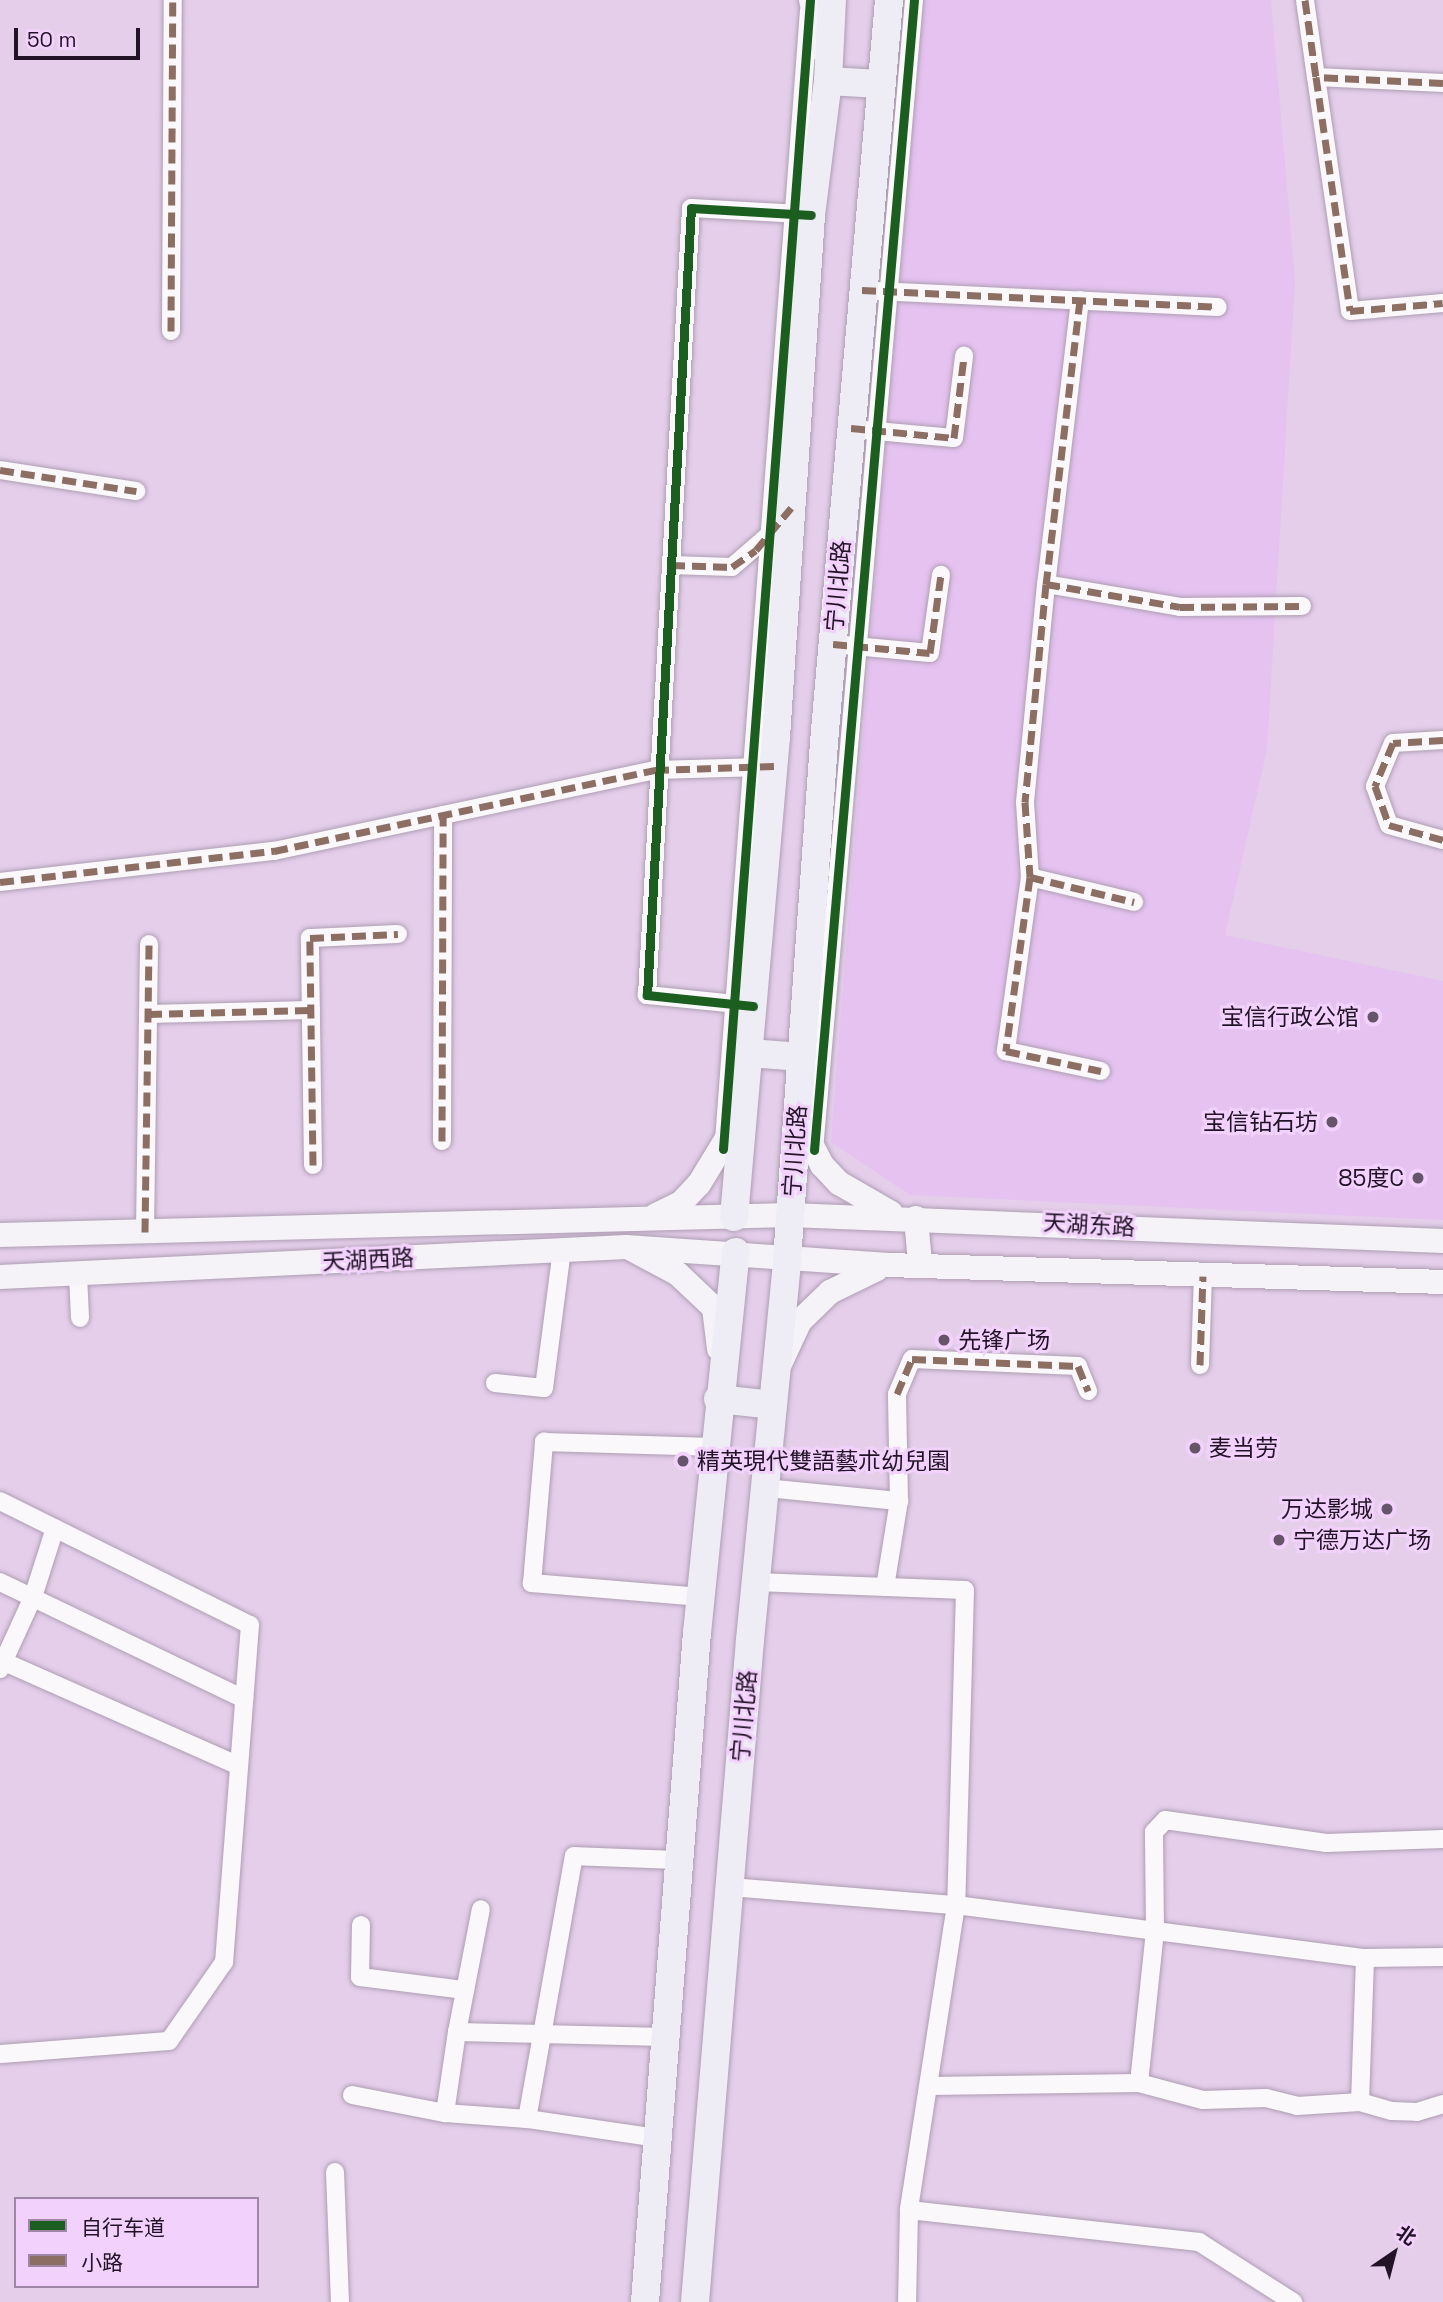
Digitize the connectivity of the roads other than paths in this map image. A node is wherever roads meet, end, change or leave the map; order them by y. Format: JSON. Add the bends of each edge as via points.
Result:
{"nodes":[{"id":1,"x":173,"y":0,"type":"edge"},
{"id":2,"x":811,"y":0,"type":"edge"},
{"id":3,"x":832,"y":0,"type":"edge"},
{"id":4,"x":889,"y":0,"type":"edge"},
{"id":5,"x":914,"y":0,"type":"edge"},
{"id":6,"x":1305,"y":0,"type":"edge"},
{"id":7,"x":828,"y":74,"type":"junction"},
{"id":8,"x":1316,"y":76,"type":"junction"},
{"id":9,"x":1443,"y":83,"type":"edge"},
{"id":10,"x":880,"y":84,"type":"junction"},
{"id":11,"x":801,"y":214,"type":"junction"},
{"id":12,"x":875,"y":291,"type":"junction"},
{"id":13,"x":1080,"y":300,"type":"junction"},
{"id":14,"x":1443,"y":303,"type":"edge"},
{"id":15,"x":1218,"y":307,"type":"dead end"},
{"id":16,"x":171,"y":331,"type":"dead end"},
{"id":17,"x":964,"y":356,"type":"dead end"},
{"id":18,"x":863,"y":429,"type":"junction"},
{"id":19,"x":0,"y":470,"type":"edge"},
{"id":20,"x":136,"y":491,"type":"dead end"},
{"id":21,"x":792,"y":508,"type":"junction"},
{"id":22,"x":768,"y":536,"type":"junction"},
{"id":23,"x":671,"y":565,"type":"junction"},
{"id":24,"x":941,"y":575,"type":"dead end"},
{"id":25,"x":1046,"y":584,"type":"junction"},
{"id":26,"x":1302,"y":606,"type":"dead end"},
{"id":27,"x":833,"y":643,"type":"junction"},
{"id":28,"x":861,"y":646,"type":"junction"},
{"id":29,"x":1443,"y":740,"type":"edge"},
{"id":30,"x":764,"y":767,"type":"junction"},
{"id":31,"x":660,"y":770,"type":"junction"},
{"id":32,"x":443,"y":815,"type":"junction"},
{"id":33,"x":1443,"y":840,"type":"edge"},
{"id":34,"x":1030,"y":877,"type":"junction"},
{"id":35,"x":0,"y":882,"type":"edge"},
{"id":36,"x":1134,"y":902,"type":"dead end"},
{"id":37,"x":398,"y":934,"type":"dead end"},
{"id":38,"x":149,"y":944,"type":"dead end"},
{"id":39,"x":743,"y":1005,"type":"junction"},
{"id":40,"x":311,"y":1010,"type":"junction"},
{"id":41,"x":148,"y":1014,"type":"junction"},
{"id":42,"x":748,"y":1053,"type":"junction"},
{"id":43,"x":802,"y":1057,"type":"junction"},
{"id":44,"x":1101,"y":1071,"type":"dead end"},
{"id":45,"x":743,"y":1111,"type":"junction"},
{"id":46,"x":797,"y":1116,"type":"junction"},
{"id":47,"x":442,"y":1141,"type":"dead end"},
{"id":48,"x":723,"y":1149,"type":"junction"},
{"id":49,"x":814,"y":1150,"type":"junction"},
{"id":50,"x":313,"y":1165,"type":"dead end"},
{"id":51,"x":790,"y":1215,"type":"junction"},
{"id":52,"x":734,"y":1217,"type":"junction"},
{"id":53,"x":911,"y":1218,"type":"junction"},
{"id":54,"x":649,"y":1219,"type":"junction"},
{"id":55,"x":600,"y":1220,"type":"junction"},
{"id":56,"x":145,"y":1232,"type":"junction"},
{"id":57,"x":0,"y":1235,"type":"edge"},
{"id":58,"x":1443,"y":1241,"type":"edge"},
{"id":59,"x":626,"y":1247,"type":"junction"},
{"id":60,"x":599,"y":1248,"type":"junction"},
{"id":61,"x":562,"y":1250,"type":"junction"},
{"id":62,"x":736,"y":1252,"type":"junction"},
{"id":63,"x":787,"y":1260,"type":"junction"},
{"id":64,"x":920,"y":1264,"type":"junction"},
{"id":65,"x":888,"y":1265,"type":"junction"},
{"id":66,"x":78,"y":1275,"type":"junction"},
{"id":67,"x":1203,"y":1276,"type":"junction"},
{"id":68,"x":0,"y":1277,"type":"edge"},
{"id":69,"x":1443,"y":1282,"type":"edge"},
{"id":70,"x":80,"y":1318,"type":"dead end"},
{"id":71,"x":1200,"y":1365,"type":"dead end"},
{"id":72,"x":721,"y":1369,"type":"junction"},
{"id":73,"x":776,"y":1371,"type":"junction"},
{"id":74,"x":495,"y":1383,"type":"dead end"},
{"id":75,"x":1088,"y":1391,"type":"dead end"},
{"id":76,"x":718,"y":1399,"type":"junction"},
{"id":77,"x":773,"y":1405,"type":"junction"},
{"id":78,"x":714,"y":1447,"type":"junction"},
{"id":79,"x":766,"y":1488,"type":"junction"},
{"id":80,"x":0,"y":1501,"type":"edge"},
{"id":81,"x":900,"y":1501,"type":"junction"},
{"id":82,"x":55,"y":1528,"type":"junction"},
{"id":83,"x":0,"y":1582,"type":"edge"},
{"id":84,"x":755,"y":1583,"type":"junction"},
{"id":85,"x":885,"y":1587,"type":"junction"},
{"id":86,"x":33,"y":1597,"type":"junction"},
{"id":87,"x":701,"y":1597,"type":"junction"},
{"id":88,"x":2,"y":1664,"type":"edge"},
{"id":89,"x":244,"y":1699,"type":"junction"},
{"id":90,"x":239,"y":1766,"type":"junction"},
{"id":91,"x":1443,"y":1839,"type":"edge"},
{"id":92,"x":680,"y":1860,"type":"junction"},
{"id":93,"x":730,"y":1887,"type":"junction"},
{"id":94,"x":956,"y":1905,"type":"junction"},
{"id":95,"x":481,"y":1909,"type":"dead end"},
{"id":96,"x":361,"y":1925,"type":"dead end"},
{"id":97,"x":1155,"y":1931,"type":"junction"},
{"id":98,"x":1443,"y":1957,"type":"edge"},
{"id":99,"x":1366,"y":1958,"type":"junction"},
{"id":100,"x":465,"y":1990,"type":"junction"},
{"id":101,"x":457,"y":2032,"type":"junction"},
{"id":102,"x":541,"y":2036,"type":"junction"},
{"id":103,"x":666,"y":2036,"type":"junction"},
{"id":104,"x":0,"y":2054,"type":"edge"},
{"id":105,"x":1139,"y":2082,"type":"junction"},
{"id":106,"x":930,"y":2085,"type":"junction"},
{"id":107,"x":352,"y":2095,"type":"dead end"},
{"id":108,"x":1360,"y":2102,"type":"junction"},
{"id":109,"x":1443,"y":2104,"type":"edge"},
{"id":110,"x":444,"y":2113,"type":"junction"},
{"id":111,"x":527,"y":2119,"type":"junction"},
{"id":112,"x":658,"y":2138,"type":"junction"},
{"id":113,"x":335,"y":2172,"type":"dead end"},
{"id":114,"x":909,"y":2210,"type":"junction"},
{"id":115,"x":340,"y":2302,"type":"edge"},
{"id":116,"x":645,"y":2302,"type":"edge"},
{"id":117,"x":695,"y":2302,"type":"edge"},
{"id":118,"x":906,"y":2302,"type":"edge"},
{"id":119,"x":1293,"y":2302,"type":"edge"}],
"edges":[{"from":1,"to":16,"type":"street"},
{"from":2,"to":7,"type":"main road"},
{"from":2,"to":11,"type":"street"},
{"from":3,"to":7,"type":"main road"},
{"from":4,"to":10,"type":"main road","name":"宁川北路"},
{"from":5,"to":12,"type":"street"},
{"from":6,"to":8,"type":"street"},
{"from":7,"to":10,"type":"main road"},
{"from":7,"to":11,"type":"main road"},
{"from":8,"to":9,"type":"street"},
{"from":8,"to":14,"type":"street","via":[[1350,311]]},
{"from":10,"to":12,"type":"main road","name":"宁川北路"},
{"from":11,"to":21,"type":"main road"},
{"from":11,"to":22,"type":"street"},
{"from":11,"to":23,"type":"street","via":[[691,208]]},
{"from":12,"to":13,"type":"street"},
{"from":12,"to":18,"type":"main road","name":"宁川北路"},
{"from":13,"to":15,"type":"street"},
{"from":13,"to":25,"type":"street"},
{"from":17,"to":18,"type":"street","via":[[954,438]]},
{"from":18,"to":27,"type":"main road","name":"宁川北路"},
{"from":18,"to":28,"type":"street"},
{"from":19,"to":20,"type":"street"},
{"from":21,"to":22,"type":"street"},
{"from":21,"to":30,"type":"main road"},
{"from":22,"to":23,"type":"street","via":[[733,567]]},
{"from":22,"to":30,"type":"street"},
{"from":23,"to":31,"type":"street"},
{"from":24,"to":28,"type":"street","via":[[930,653]]},
{"from":25,"to":26,"type":"street","via":[[1180,607]]},
{"from":25,"to":34,"type":"street","via":[[1026,802]]},
{"from":27,"to":28,"type":"street"},
{"from":27,"to":43,"type":"main road","name":"宁川北路"},
{"from":28,"to":49,"type":"street"},
{"from":29,"to":33,"type":"street","via":[[1393,743],[1375,786],[1389,825]]},
{"from":30,"to":31,"type":"street"},
{"from":30,"to":39,"type":"main road"},
{"from":31,"to":32,"type":"street"},
{"from":31,"to":39,"type":"street","via":[[647,995]]},
{"from":32,"to":35,"type":"street","via":[[274,851]]},
{"from":32,"to":47,"type":"street"},
{"from":34,"to":36,"type":"street"},
{"from":34,"to":44,"type":"street","via":[[1006,1051]]},
{"from":37,"to":40,"type":"street","via":[[310,938]]},
{"from":38,"to":41,"type":"street"},
{"from":39,"to":42,"type":"main road"},
{"from":39,"to":48,"type":"street"},
{"from":40,"to":41,"type":"street"},
{"from":40,"to":50,"type":"street"},
{"from":41,"to":56,"type":"street"},
{"from":42,"to":43,"type":"main road"},
{"from":42,"to":45,"type":"main road"},
{"from":43,"to":46,"type":"main road","name":"宁川北路"},
{"from":45,"to":48,"type":"main road"},
{"from":45,"to":52,"type":"main road"},
{"from":46,"to":49,"type":"main road"},
{"from":46,"to":51,"type":"main road","name":"宁川北路"},
{"from":48,"to":54,"type":"main road","via":[[681,1203]]},
{"from":49,"to":53,"type":"main road","via":[[839,1183],[871,1205]]},
{"from":51,"to":52,"type":"main road","name":"天湖东路"},
{"from":51,"to":53,"type":"main road","name":"天湖东路"},
{"from":51,"to":63,"type":"main road","name":"宁川北路"},
{"from":52,"to":54,"type":"main road","name":"天湖西路"},
{"from":52,"to":62,"type":"main road"},
{"from":53,"to":58,"type":"main road","name":"天湖东路"},
{"from":53,"to":64,"type":"main road"},
{"from":54,"to":55,"type":"main road","name":"天湖西路"},
{"from":55,"to":56,"type":"main road","name":"天湖西路"},
{"from":55,"to":60,"type":"main road"},
{"from":56,"to":57,"type":"main road","name":"天湖西路"},
{"from":59,"to":60,"type":"main road","name":"天湖西路"},
{"from":59,"to":62,"type":"main road","name":"天湖西路"},
{"from":59,"to":72,"type":"main road","via":[[678,1274],[714,1308]]},
{"from":60,"to":61,"type":"main road","name":"天湖西路"},
{"from":61,"to":66,"type":"main road","name":"天湖西路"},
{"from":61,"to":74,"type":"street","via":[[544,1388]]},
{"from":62,"to":63,"type":"main road","name":"天湖东路"},
{"from":62,"to":72,"type":"main road"},
{"from":63,"to":65,"type":"main road","name":"天湖东路"},
{"from":63,"to":73,"type":"main road","name":"宁川北路"},
{"from":64,"to":65,"type":"main road","name":"天湖东路"},
{"from":64,"to":67,"type":"main road","name":"天湖东路"},
{"from":65,"to":73,"type":"main road","via":[[856,1276],[830,1292],[800,1321]]},
{"from":66,"to":68,"type":"main road","name":"天湖西路"},
{"from":66,"to":70,"type":"street"},
{"from":67,"to":69,"type":"main road","name":"天湖东路"},
{"from":67,"to":71,"type":"street"},
{"from":72,"to":76,"type":"main road"},
{"from":73,"to":77,"type":"main road","name":"宁川北路"},
{"from":75,"to":81,"type":"street","via":[[1078,1366],[912,1359],[897,1394]]},
{"from":76,"to":77,"type":"main road"},
{"from":76,"to":78,"type":"main road"},
{"from":77,"to":79,"type":"main road","name":"宁川北路"},
{"from":78,"to":87,"type":"main road"},
{"from":78,"to":87,"type":"street","via":[[544,1442],[532,1583]]},
{"from":79,"to":81,"type":"street"},
{"from":79,"to":84,"type":"main road","name":"宁川北路"},
{"from":80,"to":82,"type":"street"},
{"from":81,"to":85,"type":"street"},
{"from":82,"to":86,"type":"street"},
{"from":82,"to":89,"type":"street","via":[[250,1625]]},
{"from":83,"to":86,"type":"street"},
{"from":84,"to":85,"type":"street"},
{"from":84,"to":93,"type":"main road","name":"宁川北路"},
{"from":85,"to":94,"type":"street","via":[[965,1590]]},
{"from":86,"to":88,"type":"street"},
{"from":86,"to":89,"type":"street"},
{"from":87,"to":92,"type":"main road"},
{"from":88,"to":90,"type":"street"},
{"from":89,"to":90,"type":"street"},
{"from":90,"to":104,"type":"street","via":[[224,1962],[169,2041]]},
{"from":91,"to":97,"type":"street","via":[[1326,1843],[1165,1820],[1154,1832]]},
{"from":92,"to":102,"type":"street","via":[[574,1856]]},
{"from":92,"to":103,"type":"main road"},
{"from":93,"to":94,"type":"street"},
{"from":93,"to":117,"type":"main road","name":"宁川北路"},
{"from":94,"to":97,"type":"street"},
{"from":94,"to":106,"type":"street"},
{"from":95,"to":100,"type":"street"},
{"from":96,"to":100,"type":"street","via":[[360,1977]]},
{"from":97,"to":99,"type":"street"},
{"from":97,"to":105,"type":"street"},
{"from":98,"to":99,"type":"street"},
{"from":99,"to":108,"type":"street"},
{"from":100,"to":101,"type":"street"},
{"from":101,"to":102,"type":"street"},
{"from":101,"to":110,"type":"street"},
{"from":102,"to":103,"type":"street"},
{"from":102,"to":111,"type":"street"},
{"from":103,"to":112,"type":"main road"},
{"from":105,"to":106,"type":"street"},
{"from":105,"to":108,"type":"street","via":[[1203,2100],[1266,2098],[1297,2106]]},
{"from":106,"to":114,"type":"street"},
{"from":107,"to":110,"type":"street"},
{"from":108,"to":109,"type":"street","via":[[1418,2112]]},
{"from":110,"to":111,"type":"street"},
{"from":111,"to":112,"type":"street"},
{"from":112,"to":116,"type":"main road"},
{"from":113,"to":115,"type":"street"},
{"from":114,"to":118,"type":"street"},
{"from":114,"to":119,"type":"street","via":[[1199,2242]]}]}
